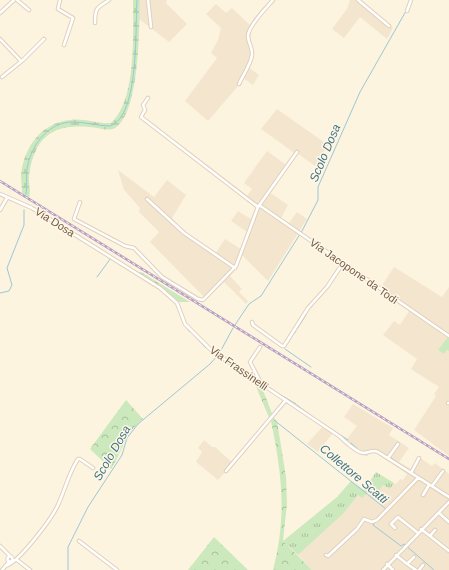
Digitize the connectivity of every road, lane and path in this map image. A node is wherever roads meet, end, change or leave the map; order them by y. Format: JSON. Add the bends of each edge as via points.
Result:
{"nodes":[{"id":1,"x":14,"y":0,"type":"edge"},
{"id":2,"x":17,"y":0,"type":"edge"},
{"id":3,"x":60,"y":0,"type":"edge"},
{"id":4,"x":109,"y":0,"type":"edge"},
{"id":5,"x":148,"y":0,"type":"edge"},
{"id":6,"x":273,"y":0,"type":"edge"},
{"id":7,"x":358,"y":0,"type":"edge"},
{"id":8,"x":411,"y":0,"type":"edge"},
{"id":9,"x":29,"y":10,"type":"dead end"},
{"id":10,"x":407,"y":11,"type":"dead end"},
{"id":11,"x":0,"y":13,"type":"edge"},
{"id":12,"x":95,"y":24,"type":"dead end"},
{"id":13,"x":389,"y":26,"type":"dead end"},
{"id":14,"x":151,"y":27,"type":"dead end"},
{"id":15,"x":0,"y":39,"type":"edge"},
{"id":16,"x":44,"y":39,"type":"dead end"},
{"id":17,"x":64,"y":45,"type":"dead end"},
{"id":18,"x":21,"y":61,"type":"junction"},
{"id":19,"x":2,"y":76,"type":"dead end"},
{"id":20,"x":239,"y":84,"type":"dead end"},
{"id":21,"x":148,"y":98,"type":"dead end"},
{"id":22,"x":297,"y":152,"type":"dead end"},
{"id":23,"x":0,"y":194,"type":"edge"},
{"id":24,"x":7,"y":198,"type":"junction"},
{"id":25,"x":148,"y":199,"type":"dead end"},
{"id":26,"x":80,"y":202,"type":"dead end"},
{"id":27,"x":258,"y":206,"type":"junction"},
{"id":28,"x":0,"y":210,"type":"edge"},
{"id":29,"x":108,"y":255,"type":"joint"},
{"id":30,"x":343,"y":263,"type":"junction"},
{"id":31,"x":235,"y":268,"type":"junction"},
{"id":32,"x":252,"y":322,"type":"dead end"},
{"id":33,"x":449,"y":336,"type":"edge"},
{"id":34,"x":260,"y":347,"type":"dead end"},
{"id":35,"x":260,"y":381,"type":"junction"},
{"id":36,"x":286,"y":400,"type":"junction"},
{"id":37,"x":398,"y":444,"type":"dead end"},
{"id":38,"x":388,"y":458,"type":"junction"},
{"id":39,"x":420,"y":458,"type":"dead end"},
{"id":40,"x":93,"y":468,"type":"dead end"},
{"id":41,"x":226,"y":471,"type":"dead end"},
{"id":42,"x":443,"y":471,"type":"dead end"},
{"id":43,"x":411,"y":473,"type":"junction"},
{"id":44,"x":418,"y":478,"type":"junction"},
{"id":45,"x":431,"y":486,"type":"junction"},
{"id":46,"x":423,"y":495,"type":"dead end"},
{"id":47,"x":449,"y":497,"type":"edge"},
{"id":48,"x":449,"y":502,"type":"edge"},
{"id":49,"x":448,"y":507,"type":"edge"},
{"id":50,"x":439,"y":513,"type":"junction"},
{"id":51,"x":449,"y":522,"type":"edge"},
{"id":52,"x":395,"y":528,"type":"dead end"},
{"id":53,"x":421,"y":529,"type":"junction"},
{"id":54,"x":435,"y":530,"type":"dead end"},
{"id":55,"x":418,"y":533,"type":"junction"},
{"id":56,"x":430,"y":536,"type":"junction"},
{"id":57,"x":80,"y":541,"type":"dead end"},
{"id":58,"x":0,"y":546,"type":"edge"},
{"id":59,"x":449,"y":551,"type":"edge"},
{"id":60,"x":326,"y":555,"type":"dead end"},
{"id":61,"x":396,"y":555,"type":"junction"},
{"id":62,"x":414,"y":557,"type":"dead end"},
{"id":63,"x":10,"y":559,"type":"junction"},
{"id":64,"x":17,"y":559,"type":"junction"},
{"id":65,"x":387,"y":564,"type":"junction"},
{"id":66,"x":407,"y":564,"type":"junction"},
{"id":67,"x":6,"y":565,"type":"junction"},
{"id":68,"x":423,"y":565,"type":"dead end"},
{"id":69,"x":2,"y":570,"type":"edge"},
{"id":70,"x":30,"y":570,"type":"edge"},
{"id":71,"x":117,"y":570,"type":"edge"},
{"id":72,"x":383,"y":570,"type":"edge"},
{"id":73,"x":393,"y":570,"type":"edge"},
{"id":74,"x":417,"y":570,"type":"edge"}],
"edges":[{"from":1,"to":11,"type":"street"},
{"from":2,"to":9,"type":"street"},
{"from":3,"to":17,"type":"street","via":[[58,9],[73,18]]},
{"from":4,"to":12,"type":"street","via":[[97,8]]},
{"from":5,"to":14,"type":"street"},
{"from":6,"to":20,"type":"street","via":[[249,33],[252,57]]},
{"from":7,"to":13,"type":"street"},
{"from":8,"to":10,"type":"street"},
{"from":15,"to":18,"type":"street"},
{"from":16,"to":18,"type":"street"},
{"from":18,"to":19,"type":"street"},
{"from":21,"to":27,"type":"street","name":"Via Jacopone da Todi","via":[[141,117]]},
{"from":22,"to":27,"type":"street"},
{"from":23,"to":24,"type":"street","name":"Via Dosa"},
{"from":24,"to":28,"type":"street"},
{"from":24,"to":29,"type":"street","name":"Via Dosa","via":[[32,208]]},
{"from":25,"to":31,"type":"street","via":[[184,233]]},
{"from":26,"to":31,"type":"street","via":[[74,219],[134,248],[162,277],[198,299],[203,300]]},
{"from":27,"to":30,"type":"street","name":"Via Jacopone da Todi"},
{"from":27,"to":31,"type":"street"},
{"from":29,"to":35,"type":"street","name":"Via Frassinelli","via":[[174,300],[179,305],[185,324],[218,355]]},
{"from":30,"to":32,"type":"street","via":[[305,313],[284,346]]},
{"from":30,"to":33,"type":"street","name":"Via Jacopone da Todi"},
{"from":34,"to":35,"type":"street","via":[[250,362]]},
{"from":35,"to":36,"type":"street","name":"Via Frassinelli"},
{"from":36,"to":38,"type":"street","name":"Via Frassinelli","via":[[358,451],[364,453],[375,450]]},
{"from":36,"to":41,"type":"street"},
{"from":37,"to":38,"type":"street"},
{"from":38,"to":43,"type":"street","name":"Via Frassinelli"},
{"from":39,"to":43,"type":"street"},
{"from":40,"to":64,"type":"street","via":[[78,459],[54,512]]},
{"from":42,"to":45,"type":"street"},
{"from":43,"to":44,"type":"street","name":"Via Frassinelli"},
{"from":44,"to":45,"type":"street","name":"Via Frassinelli"},
{"from":44,"to":60,"type":"street","via":[[377,520],[372,522],[364,519],[357,529],[328,556]]},
{"from":45,"to":46,"type":"street"},
{"from":45,"to":47,"type":"street","name":"Via Frassinelli"},
{"from":48,"to":49,"type":"street"},
{"from":49,"to":50,"type":"street"},
{"from":50,"to":51,"type":"street"},
{"from":50,"to":53,"type":"street"},
{"from":52,"to":55,"type":"street","via":[[391,524],[398,517]]},
{"from":53,"to":55,"type":"street"},
{"from":53,"to":56,"type":"street"},
{"from":54,"to":56,"type":"street"},
{"from":55,"to":61,"type":"street"},
{"from":56,"to":59,"type":"street"},
{"from":57,"to":71,"type":"street"},
{"from":58,"to":63,"type":"street"},
{"from":61,"to":65,"type":"street"},
{"from":61,"to":66,"type":"street"},
{"from":62,"to":66,"type":"street"},
{"from":63,"to":64,"type":"street"},
{"from":63,"to":67,"type":"street"},
{"from":64,"to":67,"type":"street"},
{"from":64,"to":70,"type":"street"},
{"from":65,"to":72,"type":"street"},
{"from":65,"to":73,"type":"street"},
{"from":66,"to":74,"type":"street"},
{"from":67,"to":69,"type":"street"},
{"from":68,"to":74,"type":"street"}]}
